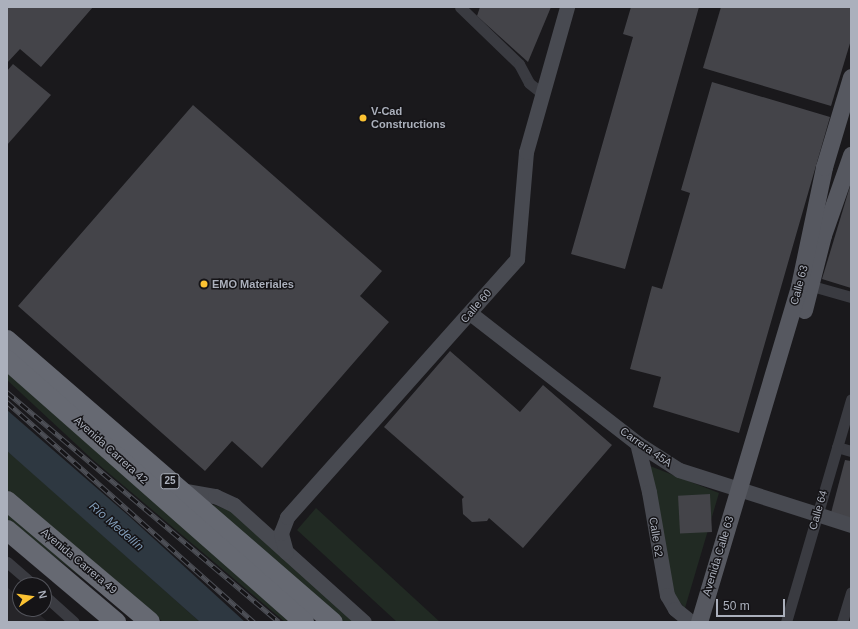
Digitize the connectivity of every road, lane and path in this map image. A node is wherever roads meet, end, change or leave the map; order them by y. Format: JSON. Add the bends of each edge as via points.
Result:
{"nodes":[{"id":1,"x":460,"y":7,"type":"edge"},
{"id":2,"x":567,"y":7,"type":"edge"},
{"id":3,"x":851,"y":77,"type":"edge"},
{"id":4,"x":542,"y":93,"type":"junction"},
{"id":5,"x":851,"y":117,"type":"edge"},
{"id":6,"x":851,"y":155,"type":"edge"},
{"id":7,"x":822,"y":235,"type":"junction"},
{"id":8,"x":812,"y":286,"type":"junction"},
{"id":9,"x":851,"y":297,"type":"edge"},
{"id":10,"x":470,"y":313,"type":"junction"},
{"id":11,"x":7,"y":340,"type":"edge"},
{"id":12,"x":7,"y":360,"type":"edge"},
{"id":13,"x":851,"y":399,"type":"edge"},
{"id":14,"x":637,"y":443,"type":"junction"},
{"id":15,"x":837,"y":447,"type":"junction"},
{"id":16,"x":851,"y":451,"type":"edge"},
{"id":17,"x":180,"y":490,"type":"junction"},
{"id":18,"x":744,"y":492,"type":"junction"},
{"id":19,"x":7,"y":501,"type":"edge"},
{"id":20,"x":817,"y":515,"type":"junction"},
{"id":21,"x":851,"y":526,"type":"edge"},
{"id":22,"x":7,"y":530,"type":"edge"},
{"id":23,"x":286,"y":552,"type":"junction"},
{"id":24,"x":7,"y":562,"type":"edge"},
{"id":25,"x":24,"y":577,"type":"edge"},
{"id":26,"x":78,"y":589,"type":"junction"},
{"id":27,"x":851,"y":592,"type":"edge"},
{"id":28,"x":52,"y":602,"type":"edge"},
{"id":29,"x":74,"y":622,"type":"edge"},
{"id":30,"x":116,"y":622,"type":"edge"},
{"id":31,"x":131,"y":622,"type":"edge"},
{"id":32,"x":150,"y":622,"type":"edge"},
{"id":33,"x":304,"y":622,"type":"edge"},
{"id":34,"x":333,"y":622,"type":"edge"},
{"id":35,"x":364,"y":622,"type":"edge"},
{"id":36,"x":691,"y":622,"type":"edge"},
{"id":37,"x":699,"y":622,"type":"edge"},
{"id":38,"x":710,"y":622,"type":"edge"},
{"id":39,"x":786,"y":622,"type":"edge"},
{"id":40,"x":842,"y":622,"type":"edge"}],
"edges":[{"from":1,"to":4,"type":"street","via":[[519,64],[529,83]]},
{"from":2,"to":4,"type":"street","name":"Calle 60"},
{"from":3,"to":18,"type":"main road","name":"Calle 63","via":[[824,167],[799,286]]},
{"from":4,"to":10,"type":"street","name":"Calle 60","via":[[526,152],[517,259]]},
{"from":5,"to":7,"type":"main road"},
{"from":6,"to":7,"type":"main road","name":"Calle 63"},
{"from":7,"to":8,"type":"main road","name":"Calle 63"},
{"from":8,"to":9,"type":"street"},
{"from":8,"to":18,"type":"main road","name":"Calle 63"},
{"from":10,"to":14,"type":"street","name":"Carrera 45A"},
{"from":10,"to":23,"type":"street","name":"Calle 60","via":[[287,517],[281,533]]},
{"from":11,"to":17,"type":"highway","name":"Avenida Carrera 42","number":"25"},
{"from":12,"to":33,"type":"highway","name":"Avenida Carrera 42","number":"25"},
{"from":13,"to":15,"type":"street","name":"Calle 64"},
{"from":14,"to":18,"type":"street","name":"Carrera 45A","via":[[679,470]]},
{"from":14,"to":36,"type":"street","name":"Calle 62","via":[[649,492],[667,595],[675,608]]},
{"from":15,"to":16,"type":"street"},
{"from":15,"to":20,"type":"street","name":"Calle 64"},
{"from":17,"to":23,"type":"street","name":"Avenida Carrera 42","via":[[225,500]]},
{"from":17,"to":34,"type":"highway","name":"Avenida Carrera 42","number":"25"},
{"from":18,"to":20,"type":"street","name":"Carrera 45A"},
{"from":18,"to":37,"type":"main road","name":"Avenida Calle 63"},
{"from":18,"to":38,"type":"main road","name":"Avenida Calle 63"},
{"from":19,"to":32,"type":"highway","name":"Avenida Carrera 49"},
{"from":20,"to":21,"type":"street","name":"Carrera 45A"},
{"from":20,"to":39,"type":"street","name":"Calle 64"},
{"from":22,"to":26,"type":"highway","name":"Avenida Carrera 49"},
{"from":23,"to":35,"type":"street","name":"Avenida Carrera 42"},
{"from":24,"to":25,"type":"street"},
{"from":26,"to":30,"type":"highway","name":"Avenida Carrera 49"},
{"from":26,"to":31,"type":"highway"},
{"from":27,"to":40,"type":"street"},
{"from":28,"to":29,"type":"street"}]}
